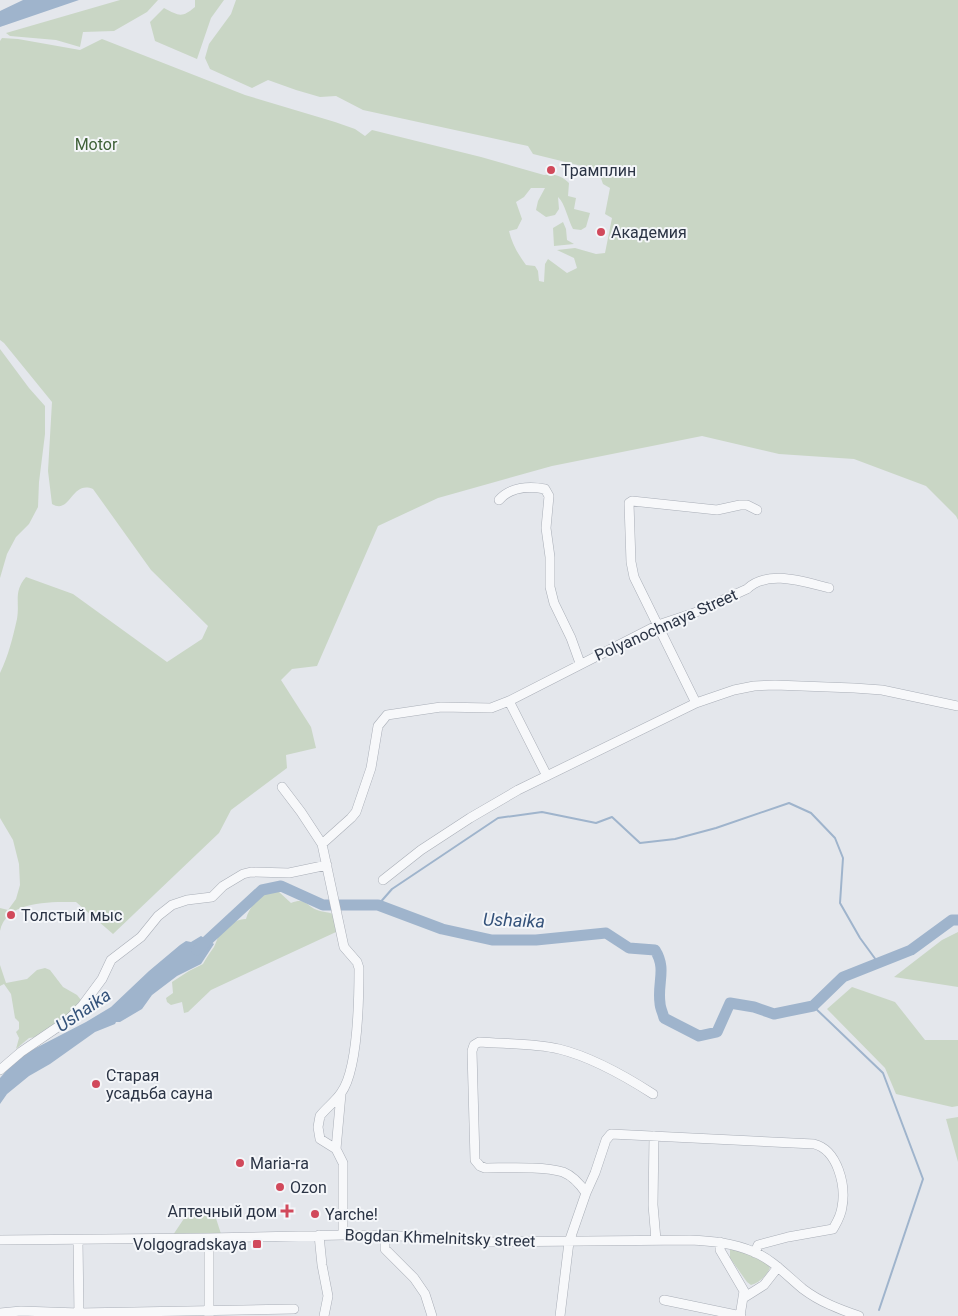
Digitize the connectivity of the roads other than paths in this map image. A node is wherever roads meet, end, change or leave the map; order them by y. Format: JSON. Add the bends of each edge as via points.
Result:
{"nodes":[{"id":1,"x":498,"y":500,"type":"dead end"},
{"id":2,"x":757,"y":510,"type":"dead end"},
{"id":3,"x":829,"y":588,"type":"dead end"},
{"id":4,"x":658,"y":625,"type":"junction"},
{"id":5,"x":580,"y":663,"type":"junction"},
{"id":6,"x":509,"y":701,"type":"junction"},
{"id":7,"x":696,"y":703,"type":"junction"},
{"id":8,"x":958,"y":706,"type":"edge"},
{"id":9,"x":547,"y":776,"type":"junction"},
{"id":10,"x":282,"y":787,"type":"dead end"},
{"id":11,"x":322,"y":844,"type":"junction"},
{"id":12,"x":327,"y":865,"type":"junction"},
{"id":13,"x":383,"y":880,"type":"dead end"},
{"id":14,"x":0,"y":1070,"type":"edge"},
{"id":15,"x":341,"y":1094,"type":"junction"},
{"id":16,"x":653,"y":1094,"type":"dead end"},
{"id":17,"x":654,"y":1136,"type":"junction"},
{"id":18,"x":336,"y":1150,"type":"junction"},
{"id":19,"x":586,"y":1192,"type":"junction"},
{"id":20,"x":319,"y":1235,"type":"junction"},
{"id":21,"x":343,"y":1235,"type":"junction"},
{"id":22,"x":384,"y":1235,"type":"junction"},
{"id":23,"x":210,"y":1238,"type":"junction"},
{"id":24,"x":0,"y":1240,"type":"edge"},
{"id":25,"x":78,"y":1240,"type":"junction"},
{"id":26,"x":656,"y":1240,"type":"junction"},
{"id":27,"x":569,"y":1242,"type":"junction"},
{"id":28,"x":720,"y":1242,"type":"junction"},
{"id":29,"x":755,"y":1252,"type":"junction"},
{"id":30,"x":778,"y":1267,"type":"junction"},
{"id":31,"x":745,"y":1297,"type":"junction"},
{"id":32,"x":664,"y":1300,"type":"dead end"},
{"id":33,"x":294,"y":1309,"type":"dead end"},
{"id":34,"x":209,"y":1312,"type":"edge"},
{"id":35,"x":0,"y":1313,"type":"edge"},
{"id":36,"x":79,"y":1314,"type":"edge"},
{"id":37,"x":324,"y":1316,"type":"edge"},
{"id":38,"x":432,"y":1316,"type":"edge"},
{"id":39,"x":560,"y":1316,"type":"edge"},
{"id":40,"x":741,"y":1316,"type":"edge"},
{"id":41,"x":859,"y":1316,"type":"edge"}],
"edges":[{"from":1,"to":5,"type":"street","via":[[504,493],[522,488],[545,489],[549,496],[546,528],[550,587],[554,604]]},
{"from":2,"to":4,"type":"street","via":[[747,505],[717,510],[629,503],[630,562]]},
{"from":3,"to":4,"type":"street","name":"Polyanochnaya Street","via":[[768,578]]},
{"from":4,"to":5,"type":"street","name":"Polyanochnaya Street"},
{"from":4,"to":7,"type":"street"},
{"from":5,"to":6,"type":"street","name":"Polyanochnaya Street"},
{"from":6,"to":9,"type":"street"},
{"from":6,"to":11,"type":"street","name":"Polyanochnaya Street","via":[[491,708],[441,707],[387,715],[378,726],[371,768],[356,812]]},
{"from":7,"to":8,"type":"street","via":[[754,686],[795,684],[882,690]]},
{"from":7,"to":9,"type":"street"},
{"from":9,"to":13,"type":"street","via":[[470,818]]},
{"from":10,"to":11,"type":"street"},
{"from":11,"to":12,"type":"street"},
{"from":12,"to":14,"type":"street","via":[[289,873],[243,874],[212,897],[172,905],[111,960],[102,979],[68,1020]]},
{"from":12,"to":15,"type":"street","via":[[344,947],[358,964],[353,1058]]},
{"from":15,"to":18,"type":"street"},
{"from":15,"to":18,"type":"street","via":[[320,1116],[318,1127],[320,1139]]},
{"from":16,"to":19,"type":"street","via":[[627,1077],[559,1049],[478,1042],[474,1046],[475,1160],[485,1168],[564,1173],[578,1181]]},
{"from":17,"to":19,"type":"street","via":[[609,1136]]},
{"from":17,"to":26,"type":"street"},
{"from":17,"to":29,"type":"street","via":[[814,1144],[826,1149],[836,1164],[843,1190],[840,1216],[833,1229],[758,1245]]},
{"from":18,"to":21,"type":"street","via":[[343,1163]]},
{"from":19,"to":27,"type":"street"},
{"from":20,"to":21,"type":"street","name":"Bogdan Khmelnitsky street"},
{"from":20,"to":23,"type":"street","name":"Bogdan Khmelnitsky street"},
{"from":20,"to":37,"type":"street","via":[[328,1296]]},
{"from":21,"to":22,"type":"street","name":"Bogdan Khmelnitsky street"},
{"from":22,"to":27,"type":"street","name":"Bogdan Khmelnitsky street","via":[[485,1242]]},
{"from":22,"to":38,"type":"street","via":[[385,1249],[414,1278],[425,1294]]},
{"from":23,"to":25,"type":"street","name":"Bogdan Khmelnitsky street"},
{"from":23,"to":34,"type":"street"},
{"from":24,"to":25,"type":"street","name":"Bogdan Khmelnitsky street"},
{"from":25,"to":36,"type":"street"},
{"from":26,"to":27,"type":"street","name":"Bogdan Khmelnitsky street"},
{"from":26,"to":28,"type":"street","name":"Bogdan Khmelnitsky street"},
{"from":27,"to":39,"type":"street"},
{"from":28,"to":29,"type":"street","name":"Bogdan Khmelnitsky street"},
{"from":28,"to":31,"type":"street","via":[[720,1250],[739,1279]]},
{"from":29,"to":30,"type":"street","name":"Bogdan Khmelnitsky street"},
{"from":30,"to":31,"type":"street","via":[[764,1285]]},
{"from":30,"to":41,"type":"street","name":"Bogdan Khmelnitsky street","via":[[815,1298]]},
{"from":31,"to":40,"type":"street"},
{"from":32,"to":40,"type":"street"},
{"from":33,"to":34,"type":"street"},
{"from":34,"to":36,"type":"street"},
{"from":35,"to":36,"type":"street"}]}
